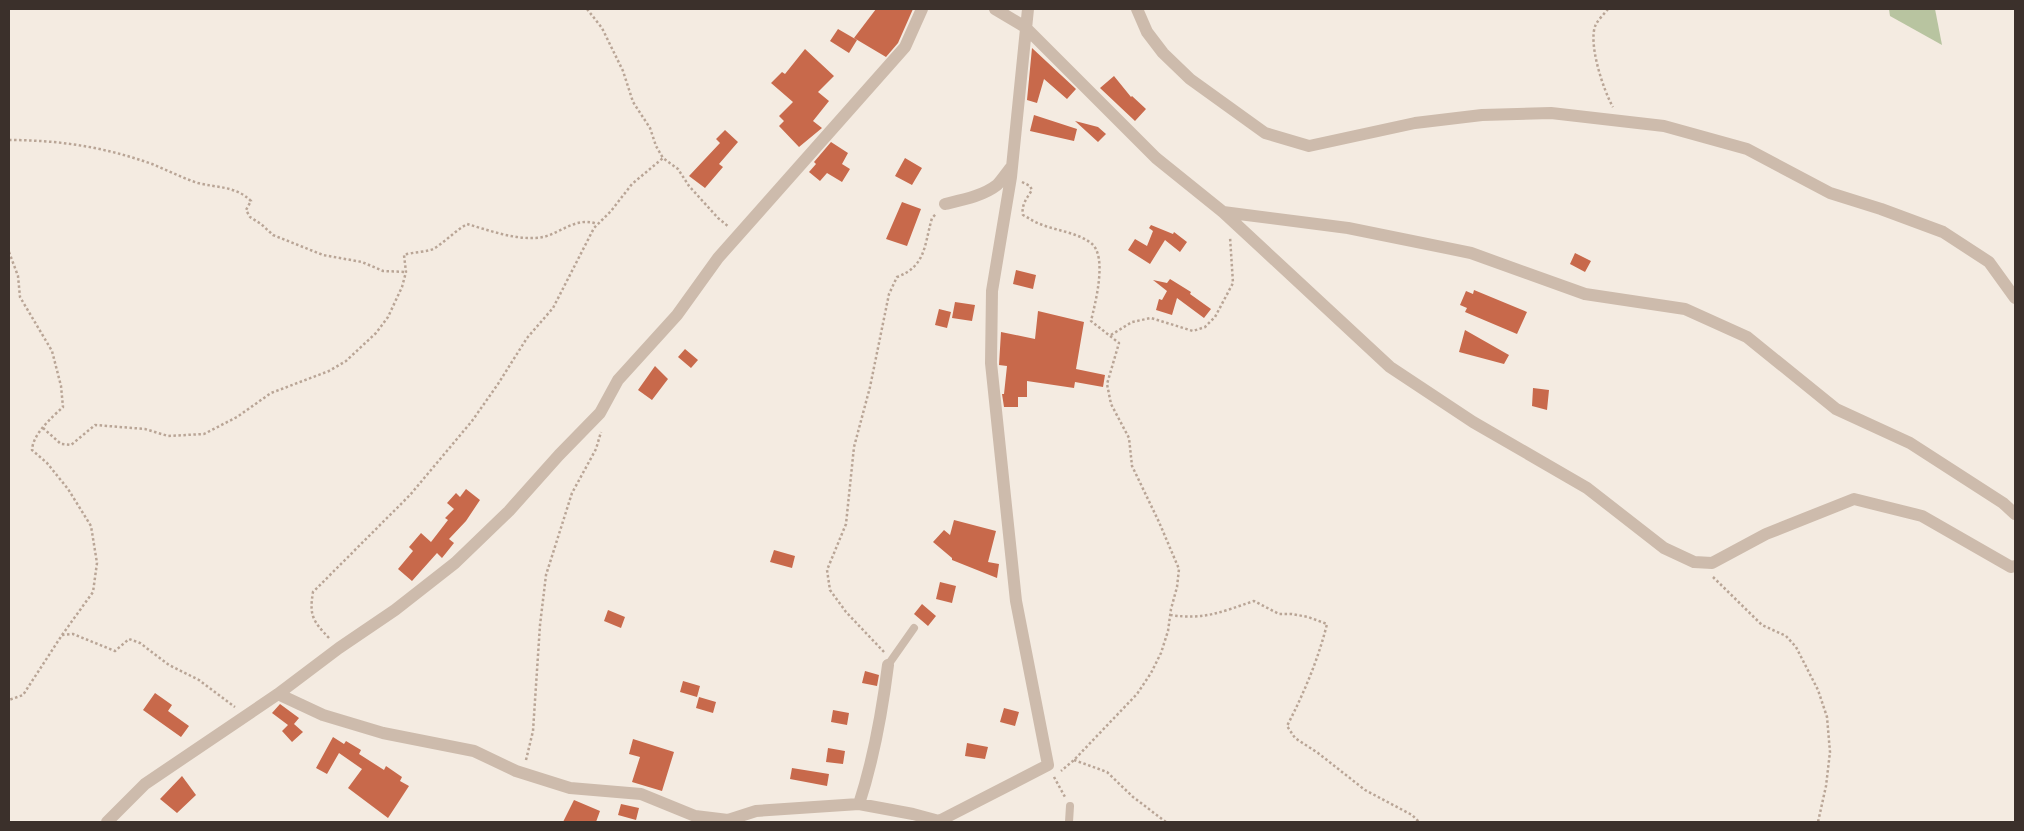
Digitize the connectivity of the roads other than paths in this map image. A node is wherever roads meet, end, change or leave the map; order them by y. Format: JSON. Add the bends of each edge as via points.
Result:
{"nodes":[{"id":1,"x":922,"y":9,"type":"edge"},
{"id":2,"x":995,"y":9,"type":"edge"},
{"id":3,"x":1028,"y":9,"type":"edge"},
{"id":4,"x":1137,"y":9,"type":"edge"},
{"id":5,"x":1025,"y":27,"type":"junction"},
{"id":6,"x":1011,"y":172,"type":"junction"},
{"id":7,"x":945,"y":204,"type":"road end"},
{"id":8,"x":1223,"y":212,"type":"junction"},
{"id":9,"x":2015,"y":298,"type":"edge"},
{"id":10,"x":2015,"y":514,"type":"edge"},
{"id":11,"x":2015,"y":566,"type":"edge"},
{"id":12,"x":914,"y":628,"type":"dead end"},
{"id":13,"x":888,"y":665,"type":"joint"},
{"id":14,"x":278,"y":694,"type":"junction"},
{"id":15,"x":859,"y":804,"type":"junction"},
{"id":16,"x":1070,"y":806,"type":"road end"},
{"id":17,"x":107,"y":822,"type":"edge"},
{"id":18,"x":1070,"y":822,"type":"edge"}],
"edges":[{"from":1,"to":14,"type":"street","via":[[905,47],[718,258],[677,315],[618,380],[600,413],[509,511],[455,563]]},
{"from":2,"to":5,"type":"street"},
{"from":3,"to":5,"type":"street"},
{"from":4,"to":9,"type":"street","via":[[1147,32],[1163,53],[1190,79],[1265,133],[1309,146],[1415,123],[1482,115],[1551,113],[1664,126],[1747,149],[1830,194],[1943,232],[1989,262]]},
{"from":5,"to":6,"type":"street"},
{"from":5,"to":8,"type":"street","via":[[1156,158]]},
{"from":6,"to":7,"type":"street","via":[[989,189]]},
{"from":6,"to":15,"type":"street","via":[[992,291],[991,363],[1016,601],[1051,771],[939,821]]},
{"from":8,"to":10,"type":"street","via":[[1348,228],[1452,249],[1585,294],[1685,309],[1747,338],[1836,409],[1910,443]]},
{"from":8,"to":11,"type":"street","via":[[1390,367],[1473,422],[1587,488],[1664,548],[1694,562],[1712,563],[1766,534],[1854,499],[1922,516],[2011,567]]},
{"from":12,"to":13,"type":"lane"},
{"from":13,"to":15,"type":"street","via":[[882,713]]},
{"from":14,"to":15,"type":"street","via":[[324,715],[383,734],[474,751],[522,773],[570,788],[641,794],[695,816],[728,820],[756,811]]},
{"from":14,"to":17,"type":"street","via":[[145,784]]},
{"from":16,"to":18,"type":"lane"}]}
